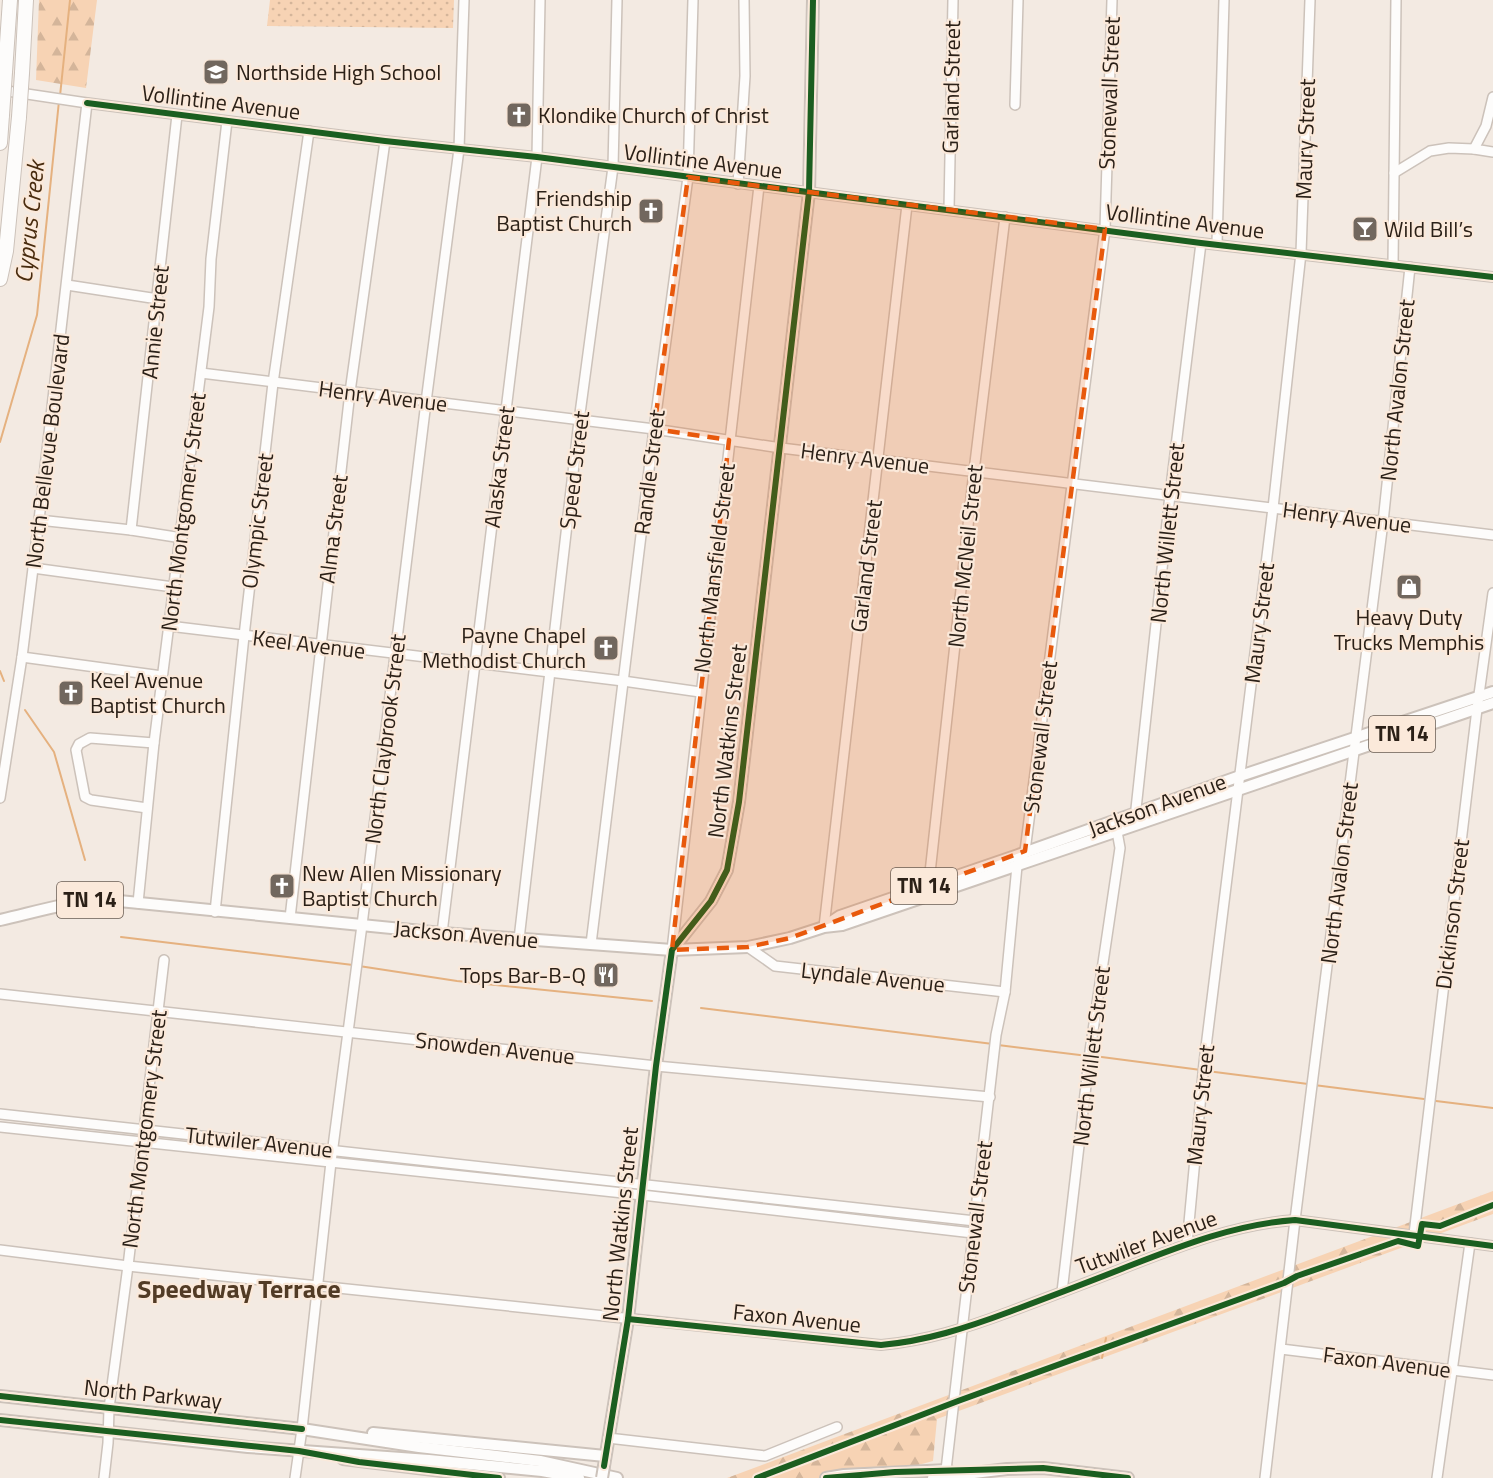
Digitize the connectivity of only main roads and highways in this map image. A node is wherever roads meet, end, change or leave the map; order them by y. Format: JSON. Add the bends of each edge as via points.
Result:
{"nodes":[{"id":1,"x":10,"y":0,"type":"edge"},
{"id":2,"x":26,"y":0,"type":"edge"},
{"id":3,"x":813,"y":0,"type":"edge"},
{"id":4,"x":0,"y":143,"type":"edge"},
{"id":5,"x":0,"y":279,"type":"edge"},
{"id":6,"x":1493,"y":692,"type":"edge"},
{"id":7,"x":1478,"y":703,"type":"junction"},
{"id":8,"x":1493,"y":703,"type":"edge"},
{"id":9,"x":1115,"y":826,"type":"junction"},
{"id":10,"x":928,"y":890,"type":"junction"},
{"id":11,"x":0,"y":920,"type":"edge"},
{"id":12,"x":672,"y":950,"type":"junction"},
{"id":13,"x":0,"y":1396,"type":"edge"},
{"id":14,"x":0,"y":1420,"type":"edge"},
{"id":15,"x":302,"y":1429,"type":"junction"},
{"id":16,"x":299,"y":1451,"type":"junction"},
{"id":17,"x":605,"y":1461,"type":"junction"},
{"id":18,"x":1007,"y":1469,"type":"junction"},
{"id":19,"x":500,"y":1478,"type":"edge"},
{"id":20,"x":579,"y":1478,"type":"edge"},
{"id":21,"x":602,"y":1478,"type":"edge"},
{"id":22,"x":617,"y":1478,"type":"edge"},
{"id":23,"x":826,"y":1478,"type":"edge"},
{"id":24,"x":933,"y":1478,"type":"edge"},
{"id":25,"x":1128,"y":1478,"type":"edge"}],
"edges":[{"from":1,"to":4,"type":"highway","bridge":true},
{"from":2,"to":5,"type":"highway","bridge":true,"via":[[10,221]]},
{"from":3,"to":12,"type":"main road","name":"North Watkins Street","via":[[809,192],[739,802],[727,870],[711,901]]},
{"from":6,"to":7,"type":"main road","name":"Jackson Avenue","number":"TN 14"},
{"from":7,"to":8,"type":"main road","name":"Jackson Avenue","number":"TN 14"},
{"from":7,"to":9,"type":"main road","name":"Jackson Avenue","number":"TN 14","via":[[1238,792],[1134,825]]},
{"from":7,"to":9,"type":"main road","name":"Jackson Avenue","number":"TN 14","via":[[1240,776],[1136,812]]},
{"from":9,"to":10,"type":"main road","name":"Jackson Avenue","number":"TN 14","via":[[1025,851]]},
{"from":9,"to":10,"type":"main road","name":"Jackson Avenue","number":"TN 14","via":[[1017,866]]},
{"from":10,"to":12,"type":"main road","name":"Jackson Avenue","number":"TN 14","via":[[842,925],[790,938],[748,947]]},
{"from":11,"to":12,"type":"main road","name":"Jackson Avenue","number":"TN 14","via":[[91,900]]},
{"from":12,"to":17,"type":"main road","name":"North Watkins Street","via":[[628,1319]]},
{"from":13,"to":15,"type":"main road","name":"North Parkway"},
{"from":14,"to":16,"type":"main road","name":"North Parkway"},
{"from":15,"to":17,"type":"main road","via":[[406,1436]]},
{"from":15,"to":22,"type":"main road","name":"North Parkway","via":[[540,1461]]},
{"from":16,"to":19,"type":"main road"},
{"from":16,"to":20,"type":"main road","name":"North Parkway","via":[[440,1461]]},
{"from":17,"to":21,"type":"main road","name":"North Watkins Street","bridge":true},
{"from":18,"to":23,"type":"main road"},
{"from":18,"to":24,"type":"main road"},
{"from":18,"to":25,"type":"main road","via":[[1057,1468]]}]}
